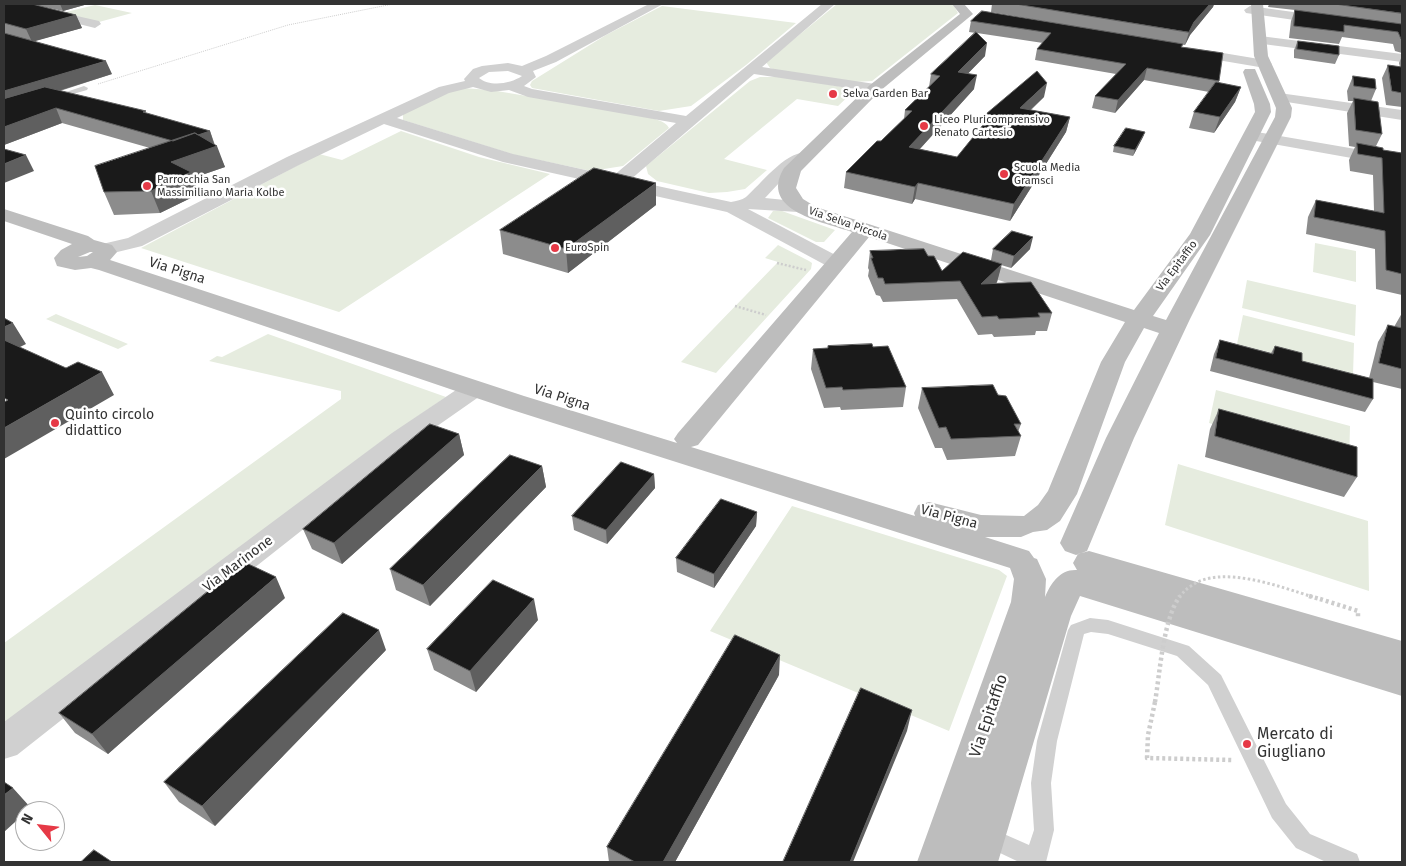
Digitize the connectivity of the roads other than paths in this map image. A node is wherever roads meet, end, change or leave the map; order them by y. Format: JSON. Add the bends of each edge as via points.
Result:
{"nodes":[{"id":1,"x":10,"y":4,"type":"edge"},
{"id":2,"x":658,"y":4,"type":"edge"},
{"id":3,"x":829,"y":4,"type":"edge"},
{"id":4,"x":1256,"y":8,"type":"edge"},
{"id":5,"x":967,"y":11,"type":"edge"},
{"id":6,"x":1345,"y":23,"type":"edge"},
{"id":7,"x":95,"y":24,"type":"dead end"},
{"id":8,"x":1260,"y":40,"type":"junction"},
{"id":9,"x":1178,"y":50,"type":"edge"},
{"id":10,"x":1402,"y":58,"type":"edge"},
{"id":11,"x":1255,"y":63,"type":"junction"},
{"id":12,"x":751,"y":69,"type":"junction"},
{"id":13,"x":523,"y":70,"type":"junction"},
{"id":14,"x":473,"y":83,"type":"junction"},
{"id":15,"x":511,"y":86,"type":"junction"},
{"id":16,"x":84,"y":88,"type":"road end"},
{"id":17,"x":876,"y":88,"type":"junction"},
{"id":18,"x":1279,"y":97,"type":"junction"},
{"id":19,"x":39,"y":102,"type":"edge"},
{"id":20,"x":1402,"y":115,"type":"edge"},
{"id":21,"x":383,"y":118,"type":"junction"},
{"id":22,"x":689,"y":121,"type":"junction"},
{"id":23,"x":1261,"y":138,"type":"junction"},
{"id":24,"x":804,"y":157,"type":"junction"},
{"id":25,"x":1402,"y":162,"type":"edge"},
{"id":26,"x":616,"y":182,"type":"junction"},
{"id":27,"x":742,"y":205,"type":"junction"},
{"id":28,"x":798,"y":206,"type":"junction"},
{"id":29,"x":4,"y":215,"type":"edge"},
{"id":30,"x":4,"y":230,"type":"edge"},
{"id":31,"x":864,"y":230,"type":"junction"},
{"id":32,"x":92,"y":253,"type":"junction"},
{"id":33,"x":836,"y":263,"type":"junction"},
{"id":34,"x":1138,"y":318,"type":"junction"},
{"id":35,"x":1173,"y":330,"type":"junction"},
{"id":36,"x":474,"y":389,"type":"junction"},
{"id":37,"x":688,"y":439,"type":"junction"},
{"id":38,"x":1029,"y":524,"type":"junction"},
{"id":39,"x":1022,"y":564,"type":"junction"},
{"id":40,"x":1079,"y":568,"type":"junction"},
{"id":41,"x":1402,"y":656,"type":"edge"},
{"id":42,"x":1050,"y":675,"type":"junction"},
{"id":43,"x":1402,"y":681,"type":"edge"},
{"id":44,"x":4,"y":743,"type":"edge"},
{"id":45,"x":981,"y":849,"type":"edge"},
{"id":46,"x":1036,"y":860,"type":"edge"},
{"id":47,"x":938,"y":862,"type":"edge"},
{"id":48,"x":1350,"y":862,"type":"edge"}],
"edges":[{"from":1,"to":7,"type":"street"},
{"from":2,"to":13,"type":"street"},
{"from":3,"to":12,"type":"street"},
{"from":4,"to":6,"type":"street"},
{"from":4,"to":8,"type":"street","name":"Via Epitaffio"},
{"from":4,"to":11,"type":"street","name":"Via Epitaffio","via":[[1243,15],[1242,49]]},
{"from":5,"to":17,"type":"street","name":"Via Selva Piccola"},
{"from":8,"to":10,"type":"street"},
{"from":8,"to":11,"type":"street","name":"Via Epitaffio","via":[[1261,56]]},
{"from":9,"to":11,"type":"street"},
{"from":11,"to":18,"type":"street","name":"Via Epitaffio"},
{"from":11,"to":23,"type":"street","name":"Via Epitaffio","via":[[1263,108]]},
{"from":12,"to":17,"type":"street"},
{"from":12,"to":22,"type":"street"},
{"from":13,"to":14,"type":"street","via":[[508,67],[485,70],[473,75]]},
{"from":13,"to":15,"type":"street","via":[[529,75],[528,79]]},
{"from":14,"to":15,"type":"street","via":[[488,87]]},
{"from":14,"to":21,"type":"street","via":[[444,90]]},
{"from":15,"to":22,"type":"street","via":[[528,93]]},
{"from":16,"to":19,"type":"lane"},
{"from":17,"to":24,"type":"street","name":"Via Selva Piccola"},
{"from":18,"to":20,"type":"street"},
{"from":18,"to":23,"type":"street","name":"Via Epitaffio","via":[[1284,112]]},
{"from":21,"to":26,"type":"street","via":[[509,158]]},
{"from":21,"to":32,"type":"street","via":[[135,242]]},
{"from":22,"to":26,"type":"street"},
{"from":23,"to":25,"type":"street"},
{"from":23,"to":34,"type":"street","name":"Via Epitaffio","via":[[1200,235]]},
{"from":23,"to":35,"type":"street","name":"Via Epitaffio"},
{"from":24,"to":27,"type":"street"},
{"from":24,"to":28,"type":"street","name":"Via Selva Piccola","via":[[787,176],[786,184],[788,193]]},
{"from":26,"to":27,"type":"street"},
{"from":27,"to":28,"type":"street"},
{"from":27,"to":33,"type":"street"},
{"from":28,"to":31,"type":"street","name":"Via Selva Piccola"},
{"from":29,"to":32,"type":"street","name":"Via Pigna","via":[[81,240]]},
{"from":30,"to":32,"type":"street","via":[[55,248]]},
{"from":31,"to":33,"type":"street"},
{"from":31,"to":34,"type":"street","name":"Via Selva Piccola"},
{"from":32,"to":36,"type":"street"},
{"from":32,"to":37,"type":"street","name":"Via Pigna","via":[[126,254]]},
{"from":33,"to":37,"type":"street"},
{"from":34,"to":35,"type":"street","name":"Via Selva Piccola"},
{"from":34,"to":38,"type":"street","name":"Via Epitaffio","via":[[1113,362],[1062,494],[1049,514]]},
{"from":35,"to":40,"type":"street","name":"Via Epitaffio","via":[[1120,438]]},
{"from":36,"to":39,"type":"street"},
{"from":36,"to":44,"type":"street","name":"Via Marinone","via":[[393,446]]},
{"from":37,"to":38,"type":"street","name":"Via Pigna","via":[[951,519],[981,526]]},
{"from":38,"to":39,"type":"street","name":"Via Epitaffio","via":[[1012,539]]},
{"from":38,"to":40,"type":"street","via":[[1055,526]]},
{"from":39,"to":40,"type":"street","via":[[1054,582]]},
{"from":39,"to":47,"type":"street","name":"Via Epitaffio","via":[[1030,579],[1028,602]]},
{"from":40,"to":41,"type":"street"},
{"from":40,"to":42,"type":"street","name":"Via Epitaffio","via":[[1059,602]]},
{"from":40,"to":43,"type":"street"},
{"from":42,"to":45,"type":"street","name":"Via Epitaffio"},
{"from":42,"to":46,"type":"lane","via":[[1042,782],[1044,830]]},
{"from":42,"to":48,"type":"lane","via":[[1077,630],[1090,625],[1108,627],[1183,651],[1215,680],[1279,811],[1303,841]]},
{"from":45,"to":46,"type":"lane"}]}
